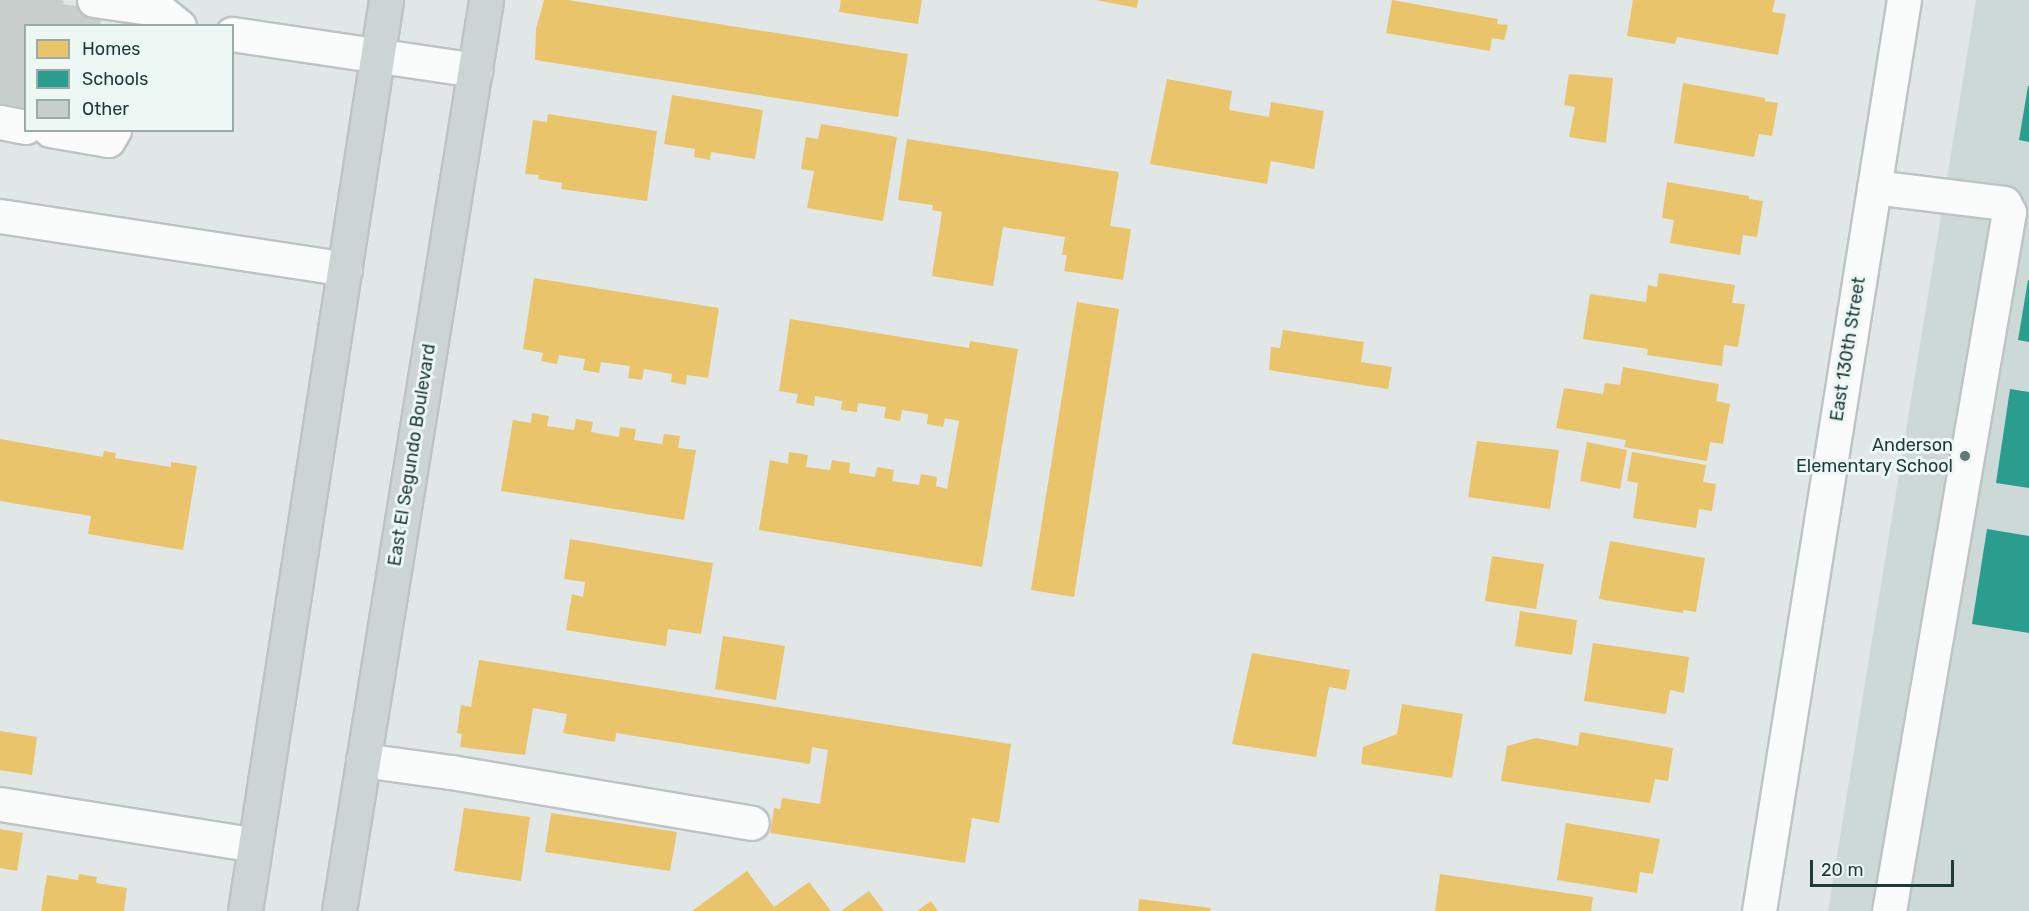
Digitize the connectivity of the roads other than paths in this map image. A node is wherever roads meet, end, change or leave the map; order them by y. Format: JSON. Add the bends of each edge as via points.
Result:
{"nodes":[{"id":1,"x":94,"y":0,"type":"edge"},
{"id":2,"x":386,"y":0,"type":"edge"},
{"id":3,"x":486,"y":0,"type":"edge"},
{"id":4,"x":1904,"y":0,"type":"edge"},
{"id":5,"x":177,"y":24,"type":"edge"},
{"id":6,"x":234,"y":34,"type":"edge"},
{"id":7,"x":378,"y":54,"type":"junction"},
{"id":8,"x":475,"y":70,"type":"junction"},
{"id":9,"x":0,"y":122,"type":"edge"},
{"id":10,"x":24,"y":127,"type":"edge"},
{"id":11,"x":62,"y":132,"type":"edge"},
{"id":12,"x":113,"y":132,"type":"edge"},
{"id":13,"x":1874,"y":187,"type":"junction"},
{"id":14,"x":0,"y":216,"type":"edge"},
{"id":15,"x":345,"y":268,"type":"junction"},
{"id":16,"x":363,"y":760,"type":"junction"},
{"id":17,"x":0,"y":804,"type":"edge"},
{"id":18,"x":752,"y":823,"type":"dead end"},
{"id":19,"x":255,"y":845,"type":"junction"},
{"id":20,"x":244,"y":911,"type":"edge"},
{"id":21,"x":339,"y":911,"type":"edge"},
{"id":22,"x":1759,"y":911,"type":"edge"},
{"id":23,"x":1889,"y":911,"type":"edge"}],
"edges":[{"from":1,"to":5,"type":"street","via":[[158,9]]},
{"from":2,"to":7,"type":"main road"},
{"from":3,"to":8,"type":"main road","name":"East El Segundo Boulevard"},
{"from":4,"to":13,"type":"street","name":"East 130th Street"},
{"from":6,"to":7,"type":"street"},
{"from":7,"to":8,"type":"street"},
{"from":7,"to":15,"type":"main road"},
{"from":8,"to":16,"type":"main road","name":"East El Segundo Boulevard"},
{"from":9,"to":10,"type":"street"},
{"from":11,"to":12,"type":"street","via":[[108,140]]},
{"from":13,"to":22,"type":"street","name":"East 130th Street"},
{"from":13,"to":23,"type":"street","via":[[2004,203],[2009,212]]},
{"from":14,"to":15,"type":"street"},
{"from":15,"to":19,"type":"main road"},
{"from":16,"to":18,"type":"street"},
{"from":16,"to":21,"type":"main road","name":"East El Segundo Boulevard"},
{"from":17,"to":19,"type":"street"},
{"from":19,"to":20,"type":"main road"}]}
